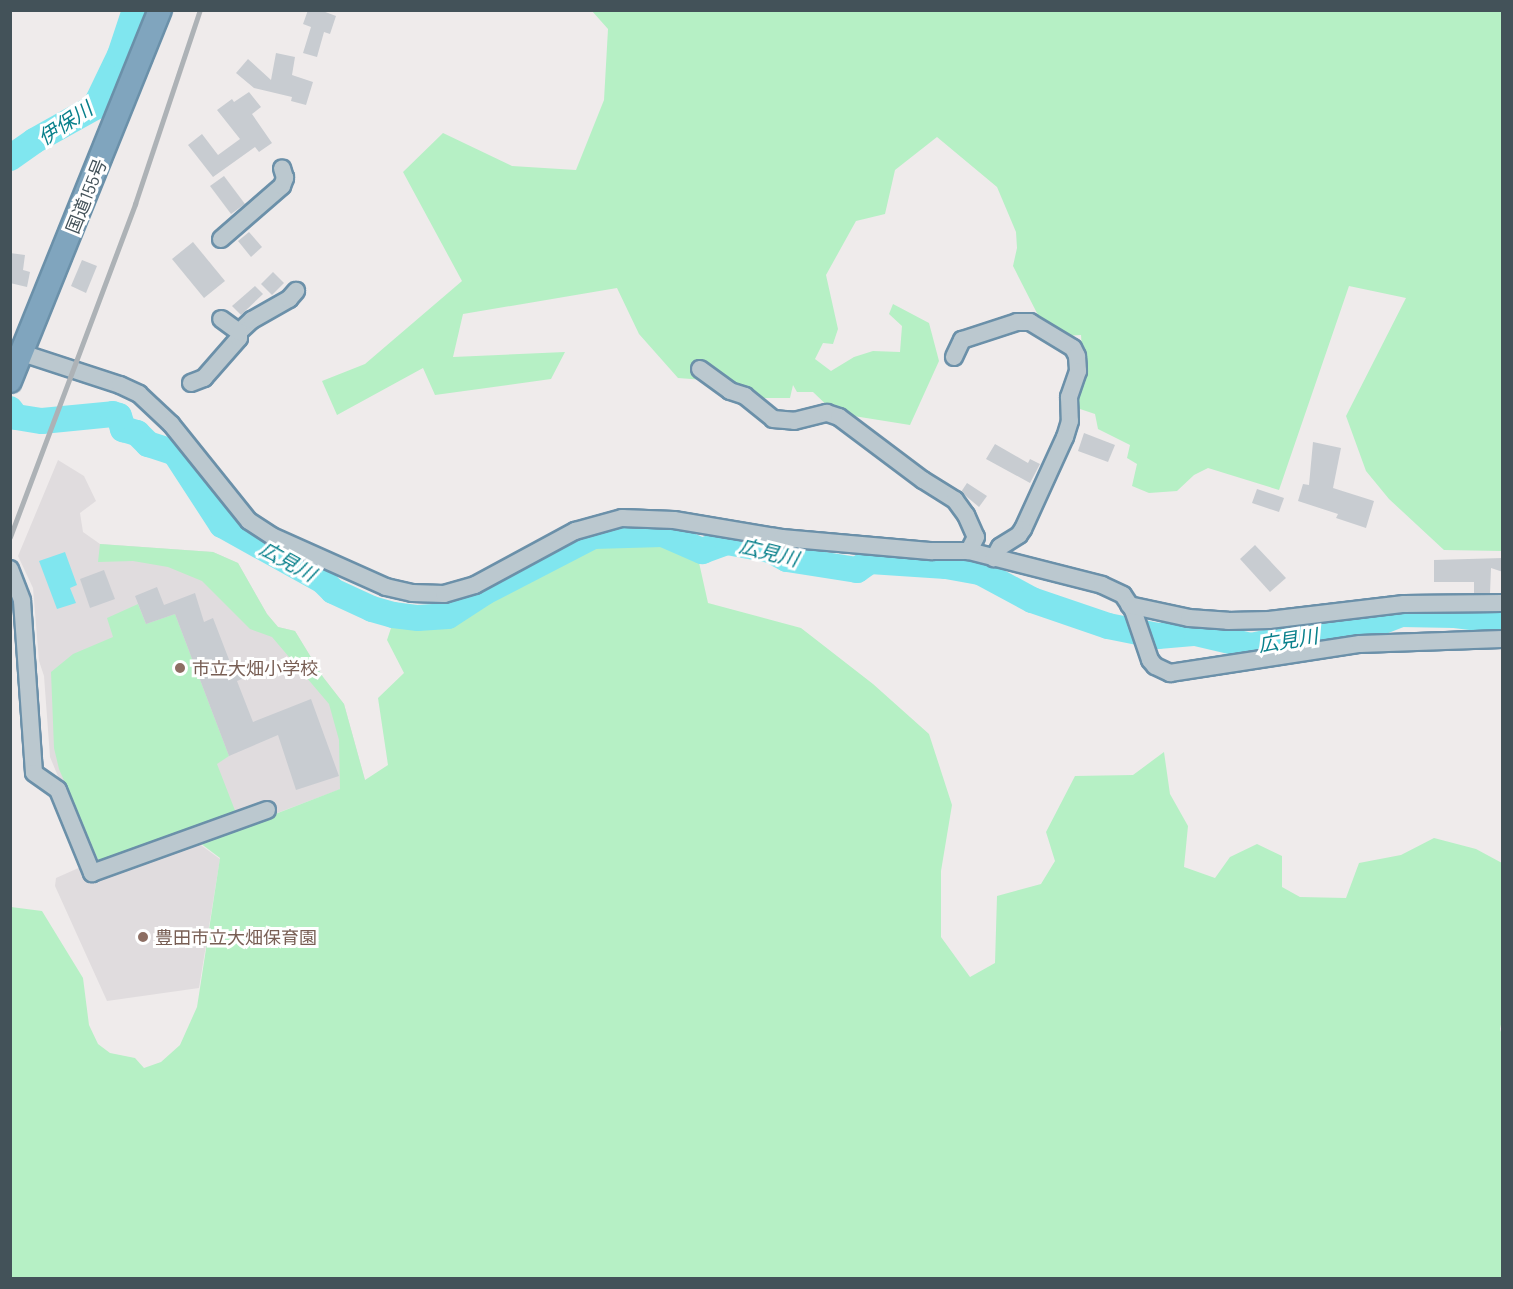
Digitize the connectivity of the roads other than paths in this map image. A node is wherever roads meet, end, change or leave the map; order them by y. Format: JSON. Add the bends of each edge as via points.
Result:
{"nodes":[{"id":1,"x":160,"y":10,"type":"edge"},
{"id":2,"x":282,"y":168,"type":"dead end"},
{"id":3,"x":221,"y":239,"type":"dead end"},
{"id":4,"x":296,"y":291,"type":"dead end"},
{"id":5,"x":221,"y":319,"type":"dead end"},
{"id":6,"x":239,"y":332,"type":"junction"},
{"id":7,"x":22,"y":353,"type":"junction"},
{"id":8,"x":954,"y":357,"type":"dead end"},
{"id":9,"x":700,"y":369,"type":"dead end"},
{"id":10,"x":10,"y":381,"type":"edge"},
{"id":11,"x":191,"y":383,"type":"dead end"},
{"id":12,"x":969,"y":552,"type":"junction"},
{"id":13,"x":994,"y":558,"type":"junction"},
{"id":14,"x":10,"y":569,"type":"edge"},
{"id":15,"x":1503,"y":603,"type":"edge"},
{"id":16,"x":1131,"y":607,"type":"junction"},
{"id":17,"x":1503,"y":639,"type":"edge"},
{"id":18,"x":267,"y":810,"type":"dead end"}],
"edges":[{"from":1,"to":7,"type":"highway","name":"国道155号"},
{"from":2,"to":3,"type":"street","via":[[282,186]]},
{"from":4,"to":6,"type":"street","via":[[289,300],[252,320]]},
{"from":5,"to":6,"type":"street"},
{"from":6,"to":11,"type":"street","via":[[239,338],[204,378]]},
{"from":7,"to":10,"type":"highway","name":"国道155号"},
{"from":7,"to":12,"type":"street","via":[[139,394],[171,424],[249,521],[272,536],[386,587],[412,593],[444,594],[475,585],[575,531],[622,518],[674,520],[783,538]]},
{"from":8,"to":13,"type":"street","via":[[962,340],[1017,322],[1030,322],[1073,348],[1077,356],[1078,371],[1065,437],[1023,529],[1000,547]]},
{"from":9,"to":12,"type":"street","via":[[773,418],[794,421],[827,413],[839,417],[955,500],[976,537]]},
{"from":12,"to":13,"type":"street"},
{"from":13,"to":16,"type":"street","via":[[1102,585],[1123,596]]},
{"from":14,"to":18,"type":"street","via":[[22,601],[34,773],[58,790],[92,873]]},
{"from":15,"to":16,"type":"street","via":[[1404,604],[1228,621]]},
{"from":16,"to":17,"type":"street","via":[[1144,648],[1155,666],[1170,673],[1360,644]]}]}
